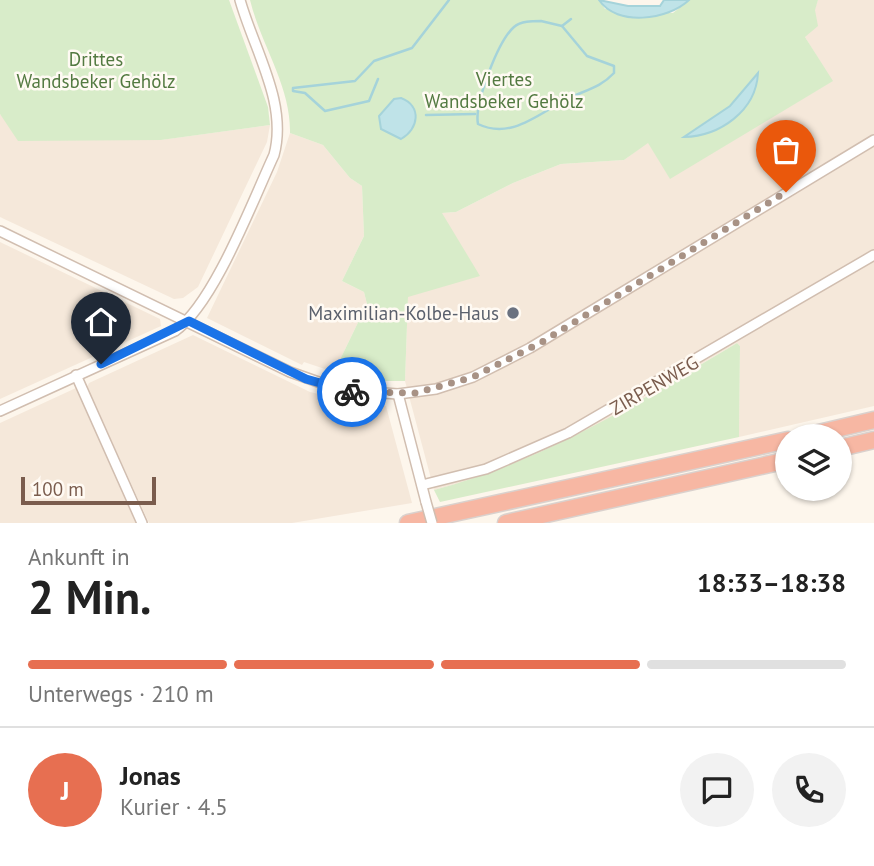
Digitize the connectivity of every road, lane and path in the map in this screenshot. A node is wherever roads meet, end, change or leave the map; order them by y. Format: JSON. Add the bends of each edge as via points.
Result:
{"nodes":[{"id":1,"x":240,"y":0,"type":"edge"},
{"id":2,"x":874,"y":141,"type":"edge"},
{"id":3,"x":0,"y":230,"type":"edge"},
{"id":4,"x":874,"y":256,"type":"edge"},
{"id":5,"x":189,"y":321,"type":"junction"},
{"id":6,"x":76,"y":375,"type":"junction"},
{"id":7,"x":398,"y":394,"type":"junction"},
{"id":8,"x":0,"y":411,"type":"edge"},
{"id":9,"x":874,"y":419,"type":"edge"},
{"id":10,"x":852,"y":424,"type":"edge"},
{"id":11,"x":874,"y":440,"type":"edge"},
{"id":12,"x":775,"y":443,"type":"edge"},
{"id":13,"x":852,"y":445,"type":"edge"},
{"id":14,"x":775,"y":463,"type":"edge"},
{"id":15,"x":422,"y":485,"type":"junction"},
{"id":16,"x":142,"y":523,"type":"edge"},
{"id":17,"x":408,"y":523,"type":"edge"},
{"id":18,"x":432,"y":523,"type":"edge"},
{"id":19,"x":506,"y":523,"type":"edge"}],
"edges":[{"from":1,"to":5,"type":"street","via":[[277,109],[279,133],[274,155],[246,215],[205,299]]},
{"from":2,"to":7,"type":"street","via":[[530,348],[473,377],[436,389]]},
{"from":3,"to":5,"type":"street"},
{"from":4,"to":15,"type":"street","name":"ZIRPENWEG","via":[[568,433],[486,469]]},
{"from":5,"to":6,"type":"street"},
{"from":5,"to":7,"type":"street","via":[[326,386]]},
{"from":6,"to":8,"type":"street"},
{"from":6,"to":16,"type":"street"},
{"from":7,"to":15,"type":"street"},
{"from":9,"to":10,"type":"highway"},
{"from":11,"to":13,"type":"highway"},
{"from":12,"to":17,"type":"highway"},
{"from":14,"to":19,"type":"highway"},
{"from":15,"to":18,"type":"street","bridge":true}]}
